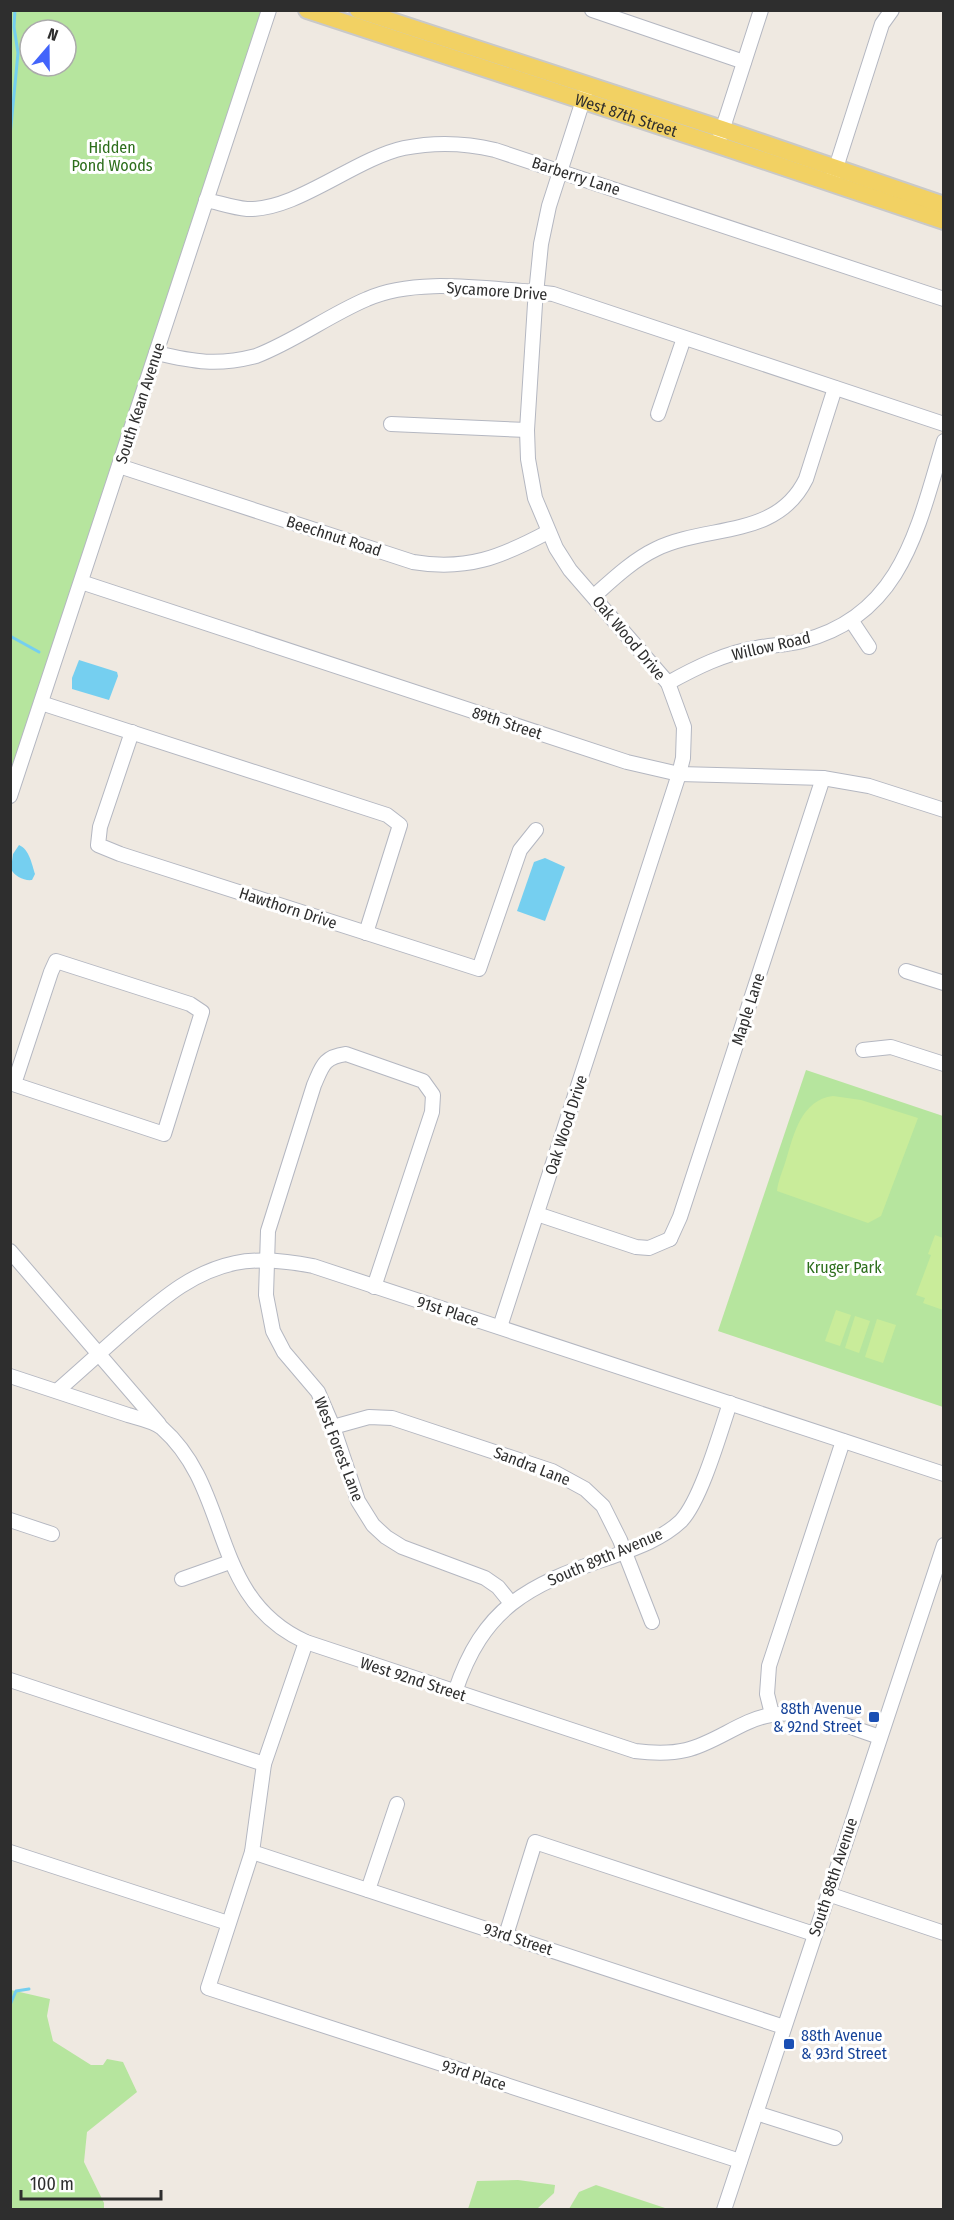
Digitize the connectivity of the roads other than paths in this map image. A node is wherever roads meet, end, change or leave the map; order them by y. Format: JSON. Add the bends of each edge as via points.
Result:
{"nodes":[{"id":1,"x":269,"y":10,"type":"edge"},
{"id":2,"x":307,"y":10,"type":"edge"},
{"id":3,"x":358,"y":10,"type":"edge"},
{"id":4,"x":592,"y":10,"type":"edge"},
{"id":5,"x":761,"y":10,"type":"edge"},
{"id":6,"x":892,"y":10,"type":"edge"},
{"id":7,"x":744,"y":62,"type":"junction"},
{"id":8,"x":586,"y":94,"type":"junction"},
{"id":9,"x":720,"y":137,"type":"junction"},
{"id":10,"x":560,"y":171,"type":"junction"},
{"id":11,"x":833,"y":176,"type":"junction"},
{"id":12,"x":207,"y":200,"type":"junction"},
{"id":13,"x":944,"y":205,"type":"edge"},
{"id":14,"x":944,"y":221,"type":"edge"},
{"id":15,"x":536,"y":292,"type":"junction"},
{"id":16,"x":944,"y":298,"type":"edge"},
{"id":17,"x":684,"y":338,"type":"junction"},
{"id":18,"x":156,"y":353,"type":"junction"},
{"id":19,"x":835,"y":388,"type":"junction"},
{"id":20,"x":658,"y":414,"type":"dead end"},
{"id":21,"x":391,"y":424,"type":"dead end"},
{"id":22,"x":944,"y":424,"type":"edge"},
{"id":23,"x":527,"y":430,"type":"junction"},
{"id":24,"x":944,"y":441,"type":"edge"},
{"id":25,"x":119,"y":466,"type":"junction"},
{"id":26,"x":548,"y":532,"type":"junction"},
{"id":27,"x":81,"y":582,"type":"junction"},
{"id":28,"x":594,"y":596,"type":"junction"},
{"id":29,"x":851,"y":620,"type":"junction"},
{"id":30,"x":869,"y":647,"type":"dead end"},
{"id":31,"x":668,"y":684,"type":"junction"},
{"id":32,"x":41,"y":703,"type":"junction"},
{"id":33,"x":132,"y":732,"type":"junction"},
{"id":34,"x":679,"y":774,"type":"junction"},
{"id":35,"x":823,"y":778,"type":"junction"},
{"id":36,"x":10,"y":796,"type":"edge"},
{"id":37,"x":944,"y":810,"type":"edge"},
{"id":38,"x":536,"y":830,"type":"dead end"},
{"id":39,"x":366,"y":933,"type":"junction"},
{"id":40,"x":906,"y":971,"type":"dead end"},
{"id":41,"x":944,"y":983,"type":"edge"},
{"id":42,"x":862,"y":1050,"type":"dead end"},
{"id":43,"x":944,"y":1064,"type":"edge"},
{"id":44,"x":12,"y":1084,"type":"edge"},
{"id":45,"x":537,"y":1214,"type":"junction"},
{"id":46,"x":10,"y":1251,"type":"edge"},
{"id":47,"x":267,"y":1260,"type":"junction"},
{"id":48,"x":374,"y":1287,"type":"junction"},
{"id":49,"x":500,"y":1327,"type":"junction"},
{"id":50,"x":99,"y":1353,"type":"junction"},
{"id":51,"x":10,"y":1376,"type":"edge"},
{"id":52,"x":57,"y":1391,"type":"junction"},
{"id":53,"x":730,"y":1403,"type":"junction"},
{"id":54,"x":160,"y":1426,"type":"junction"},
{"id":55,"x":333,"y":1427,"type":"junction"},
{"id":56,"x":843,"y":1441,"type":"junction"},
{"id":57,"x":944,"y":1473,"type":"edge"},
{"id":58,"x":10,"y":1520,"type":"edge"},
{"id":59,"x":52,"y":1534,"type":"dead end"},
{"id":60,"x":944,"y":1545,"type":"edge"},
{"id":61,"x":624,"y":1552,"type":"junction"},
{"id":62,"x":230,"y":1562,"type":"junction"},
{"id":63,"x":182,"y":1579,"type":"dead end"},
{"id":64,"x":511,"y":1603,"type":"junction"},
{"id":65,"x":652,"y":1622,"type":"dead end"},
{"id":66,"x":306,"y":1642,"type":"junction"},
{"id":67,"x":10,"y":1680,"type":"edge"},
{"id":68,"x":455,"y":1692,"type":"junction"},
{"id":69,"x":772,"y":1714,"type":"junction"},
{"id":70,"x":880,"y":1737,"type":"junction"},
{"id":71,"x":264,"y":1764,"type":"junction"},
{"id":72,"x":397,"y":1804,"type":"dead end"},
{"id":73,"x":10,"y":1852,"type":"edge"},
{"id":74,"x":252,"y":1852,"type":"junction"},
{"id":75,"x":368,"y":1890,"type":"junction"},
{"id":76,"x":828,"y":1894,"type":"junction"},
{"id":77,"x":228,"y":1923,"type":"junction"},
{"id":78,"x":944,"y":1933,"type":"edge"},
{"id":79,"x":814,"y":1934,"type":"junction"},
{"id":80,"x":506,"y":1935,"type":"junction"},
{"id":81,"x":784,"y":2027,"type":"junction"},
{"id":82,"x":756,"y":2114,"type":"junction"},
{"id":83,"x":835,"y":2138,"type":"dead end"},
{"id":84,"x":740,"y":2161,"type":"junction"},
{"id":85,"x":724,"y":2210,"type":"edge"}],
"edges":[{"from":1,"to":12,"type":"street","name":"South Kean Avenue"},
{"from":2,"to":8,"type":"main road","name":"West 87th Street"},
{"from":3,"to":8,"type":"main road","name":"West 87th Street"},
{"from":4,"to":7,"type":"street"},
{"from":5,"to":7,"type":"street"},
{"from":6,"to":11,"type":"street","via":[[882,24]]},
{"from":7,"to":9,"type":"street"},
{"from":8,"to":9,"type":"main road","name":"West 87th Street"},
{"from":8,"to":10,"type":"street","name":"Oak Wood Drive"},
{"from":9,"to":11,"type":"main road","name":"West 87th Street"},
{"from":10,"to":12,"type":"street","name":"Barberry Lane","via":[[481,146],[439,144],[388,153],[278,204],[247,209]]},
{"from":10,"to":15,"type":"street","name":"Oak Wood Drive","via":[[543,229]]},
{"from":10,"to":16,"type":"street","name":"Barberry Lane"},
{"from":11,"to":13,"type":"main road","name":"West 87th Street"},
{"from":11,"to":14,"type":"main road","name":"West 87th Street"},
{"from":12,"to":18,"type":"street","name":"South Kean Avenue"},
{"from":15,"to":17,"type":"street","name":"Sycamore Drive","via":[[553,294]]},
{"from":15,"to":18,"type":"street","name":"Sycamore Drive","via":[[400,288],[367,299],[256,356],[197,363]]},
{"from":15,"to":23,"type":"street","name":"Oak Wood Drive"},
{"from":17,"to":19,"type":"street","name":"Sycamore Drive"},
{"from":17,"to":20,"type":"street"},
{"from":18,"to":25,"type":"street","name":"South Kean Avenue"},
{"from":19,"to":22,"type":"street","name":"Sycamore Drive"},
{"from":19,"to":28,"type":"street","via":[[806,479],[786,507],[760,521],[656,549]]},
{"from":21,"to":23,"type":"street"},
{"from":23,"to":26,"type":"street","name":"Oak Wood Drive","via":[[532,482]]},
{"from":24,"to":29,"type":"street","name":"Willow Road","via":[[901,567],[876,599]]},
{"from":25,"to":26,"type":"street","name":"Beechnut Road","via":[[413,562],[465,565],[483,561]]},
{"from":25,"to":27,"type":"street","name":"South Kean Avenue"},
{"from":26,"to":28,"type":"street","name":"Oak Wood Drive","via":[[570,570]]},
{"from":27,"to":32,"type":"street","name":"South Kean Avenue"},
{"from":27,"to":34,"type":"street","name":"89th Street","via":[[615,759]]},
{"from":28,"to":31,"type":"street","name":"Oak Wood Drive"},
{"from":29,"to":30,"type":"street"},
{"from":29,"to":31,"type":"street","name":"Willow Road","via":[[802,641],[729,655]]},
{"from":31,"to":34,"type":"street","name":"Oak Wood Drive","via":[[684,727]]},
{"from":32,"to":33,"type":"street"},
{"from":32,"to":36,"type":"street","name":"South Kean Avenue"},
{"from":33,"to":39,"type":"street","via":[[377,811],[400,825]]},
{"from":33,"to":39,"type":"street","name":"Hawthorn Drive","via":[[100,827],[98,845]]},
{"from":34,"to":35,"type":"street","name":"89th Street"},
{"from":34,"to":45,"type":"street","name":"Oak Wood Drive"},
{"from":35,"to":37,"type":"street","name":"89th Street","via":[[869,786]]},
{"from":35,"to":45,"type":"street","name":"Maple Lane","via":[[673,1244],[636,1247]]},
{"from":38,"to":39,"type":"street","name":"Hawthorn Drive","via":[[520,850],[479,969]]},
{"from":40,"to":41,"type":"street"},
{"from":42,"to":43,"type":"street","via":[[891,1047]]},
{"from":44,"to":44,"type":"street","via":[[57,961],[190,1004],[202,1012],[164,1134]]},
{"from":45,"to":49,"type":"street","name":"Oak Wood Drive"},
{"from":46,"to":50,"type":"street"},
{"from":47,"to":48,"type":"street","name":"91st Place","via":[[313,1266]]},
{"from":47,"to":48,"type":"street","name":"West Forest Lane","via":[[271,1217],[314,1086],[324,1062],[333,1055],[346,1054],[423,1081],[434,1095],[432,1112]]},
{"from":47,"to":50,"type":"street","name":"91st Place","via":[[220,1267],[172,1290]]},
{"from":47,"to":55,"type":"street","name":"West Forest Lane","via":[[266,1295],[273,1331],[284,1352],[318,1392]]},
{"from":48,"to":49,"type":"street","name":"91st Place"},
{"from":49,"to":53,"type":"street","name":"91st Place"},
{"from":50,"to":52,"type":"street"},
{"from":50,"to":54,"type":"street","name":"West 92nd Street"},
{"from":51,"to":52,"type":"street"},
{"from":52,"to":54,"type":"street"},
{"from":53,"to":56,"type":"street","name":"91st Place"},
{"from":53,"to":61,"type":"street","name":"South 89th Avenue","via":[[689,1511],[664,1534]]},
{"from":54,"to":62,"type":"street","name":"West 92nd Street","via":[[195,1470]]},
{"from":55,"to":61,"type":"street","name":"Sandra Lane","via":[[369,1417],[392,1418],[558,1473],[585,1488],[603,1506]]},
{"from":55,"to":64,"type":"street","name":"West Forest Lane","via":[[358,1501],[386,1537],[423,1556],[485,1578]]},
{"from":56,"to":57,"type":"street","name":"91st Place"},
{"from":56,"to":69,"type":"street","via":[[769,1666],[767,1694]]},
{"from":58,"to":59,"type":"street"},
{"from":60,"to":70,"type":"street","name":"South 88th Avenue"},
{"from":61,"to":64,"type":"street","name":"South 89th Avenue","via":[[571,1570]]},
{"from":61,"to":65,"type":"street","name":"Sandra Lane"},
{"from":62,"to":63,"type":"street"},
{"from":62,"to":66,"type":"street","name":"West 92nd Street","via":[[264,1614]]},
{"from":64,"to":68,"type":"street","name":"South 89th Avenue","via":[[477,1642]]},
{"from":66,"to":68,"type":"street","name":"West 92nd Street"},
{"from":66,"to":71,"type":"street"},
{"from":67,"to":71,"type":"street"},
{"from":68,"to":69,"type":"street","name":"West 92nd Street","via":[[624,1748],[647,1752],[687,1749]]},
{"from":69,"to":70,"type":"street","name":"West 92nd Street","via":[[809,1714]]},
{"from":70,"to":76,"type":"street","name":"South 88th Avenue"},
{"from":71,"to":74,"type":"street"},
{"from":72,"to":75,"type":"street"},
{"from":73,"to":77,"type":"street"},
{"from":74,"to":75,"type":"street","name":"93rd Street"},
{"from":74,"to":77,"type":"street"},
{"from":75,"to":80,"type":"street","name":"93rd Street"},
{"from":76,"to":78,"type":"street"},
{"from":76,"to":79,"type":"street","name":"South 88th Avenue"},
{"from":77,"to":84,"type":"street","name":"93rd Place","via":[[208,1988]]},
{"from":79,"to":80,"type":"street","via":[[535,1842]]},
{"from":79,"to":81,"type":"street","name":"South 88th Avenue"},
{"from":80,"to":81,"type":"street","name":"93rd Street"},
{"from":81,"to":82,"type":"street","name":"South 88th Avenue"},
{"from":82,"to":83,"type":"street"},
{"from":82,"to":84,"type":"street","name":"South 88th Avenue"},
{"from":84,"to":85,"type":"street","name":"South 88th Avenue"}]}
